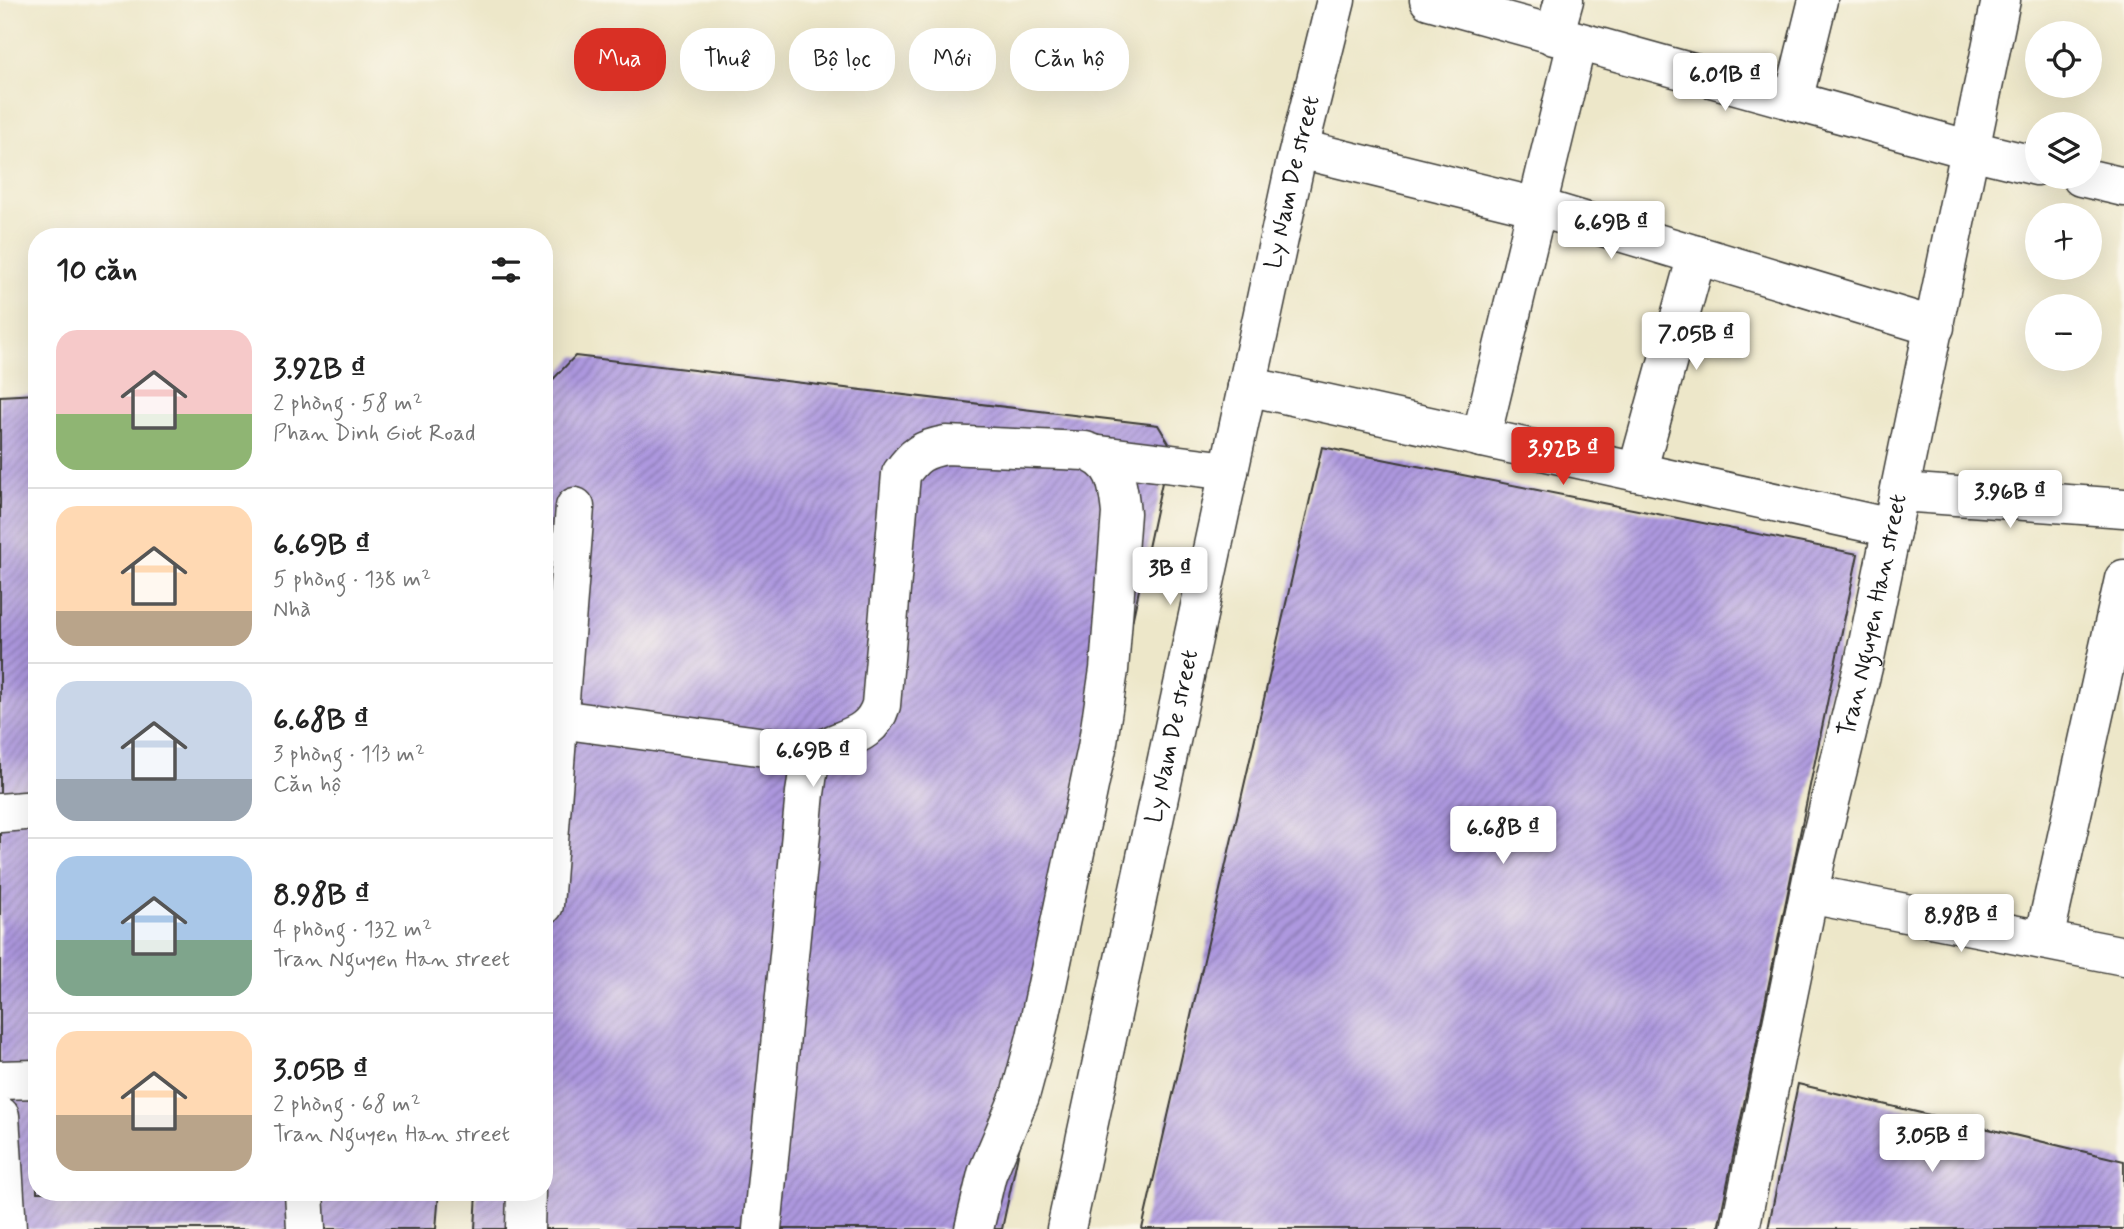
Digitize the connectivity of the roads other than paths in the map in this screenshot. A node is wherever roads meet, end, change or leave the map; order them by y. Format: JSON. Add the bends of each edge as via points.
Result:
{"nodes":[{"id":1,"x":1336,"y":0,"type":"edge"},
{"id":2,"x":1429,"y":0,"type":"edge"},
{"id":3,"x":1818,"y":0,"type":"edge"},
{"id":4,"x":2001,"y":0,"type":"edge"},
{"id":5,"x":1565,"y":26,"type":"edge"},
{"id":6,"x":1793,"y":101,"type":"junction"},
{"id":7,"x":1300,"y":149,"type":"junction"},
{"id":8,"x":1971,"y":150,"type":"junction"},
{"id":9,"x":2025,"y":163,"type":"edge"},
{"id":10,"x":2102,"y":182,"type":"edge"},
{"id":11,"x":2124,"y":187,"type":"edge"},
{"id":12,"x":1537,"y":208,"type":"junction"},
{"id":13,"x":1698,"y":255,"type":"junction"},
{"id":14,"x":1935,"y":327,"type":"junction"},
{"id":15,"x":1247,"y":386,"type":"junction"},
{"id":16,"x":1482,"y":438,"type":"junction"},
{"id":17,"x":1100,"y":455,"type":"junction"},
{"id":18,"x":1229,"y":471,"type":"junction"},
{"id":19,"x":1637,"y":472,"type":"junction"},
{"id":20,"x":575,"y":507,"type":"dead end"},
{"id":21,"x":2124,"y":508,"type":"edge"},
{"id":22,"x":1896,"y":510,"type":"junction"},
{"id":23,"x":2124,"y":579,"type":"edge"},
{"id":24,"x":559,"y":719,"type":"junction"},
{"id":25,"x":817,"y":754,"type":"junction"},
{"id":26,"x":553,"y":793,"type":"edge"},
{"id":27,"x":28,"y":811,"type":"edge"},
{"id":28,"x":0,"y":813,"type":"edge"},
{"id":29,"x":1809,"y":894,"type":"junction"},
{"id":30,"x":2044,"y":940,"type":"junction"},
{"id":31,"x":2124,"y":956,"type":"edge"},
{"id":32,"x":28,"y":1079,"type":"edge"},
{"id":33,"x":0,"y":1080,"type":"edge"},
{"id":34,"x":0,"y":1115,"type":"edge"},
{"id":35,"x":304,"y":1201,"type":"edge"},
{"id":36,"x":526,"y":1201,"type":"edge"},
{"id":37,"x":7,"y":1229,"type":"edge"},
{"id":38,"x":306,"y":1229,"type":"edge"},
{"id":39,"x":525,"y":1229,"type":"edge"},
{"id":40,"x":762,"y":1229,"type":"edge"},
{"id":41,"x":974,"y":1229,"type":"edge"},
{"id":42,"x":1066,"y":1229,"type":"edge"},
{"id":43,"x":1740,"y":1229,"type":"edge"}],
"edges":[{"from":1,"to":7,"type":"street","name":"Ly Nam De street"},
{"from":2,"to":5,"type":"street"},
{"from":3,"to":6,"type":"street"},
{"from":4,"to":8,"type":"street","name":"Tran Nguyen Han street"},
{"from":5,"to":6,"type":"street"},
{"from":5,"to":12,"type":"street"},
{"from":6,"to":8,"type":"street"},
{"from":7,"to":12,"type":"street"},
{"from":7,"to":15,"type":"street","name":"Ly Nam De street"},
{"from":8,"to":9,"type":"street"},
{"from":8,"to":14,"type":"street","name":"Tran Nguyen Han street"},
{"from":10,"to":11,"type":"street"},
{"from":12,"to":13,"type":"street"},
{"from":12,"to":16,"type":"street"},
{"from":13,"to":14,"type":"street"},
{"from":13,"to":19,"type":"street"},
{"from":14,"to":22,"type":"street","name":"Tran Nguyen Han street"},
{"from":15,"to":16,"type":"street"},
{"from":15,"to":18,"type":"street","name":"Ly Nam De street"},
{"from":16,"to":19,"type":"street"},
{"from":17,"to":18,"type":"street"},
{"from":17,"to":25,"type":"street","via":[[946,445],[926,449],[910,461],[901,474],[878,715],[870,727]]},
{"from":17,"to":41,"type":"street","via":[[1113,472],[1121,513],[1109,670],[1097,748],[1033,1049],[1020,1096],[987,1174]]},
{"from":18,"to":42,"type":"street","name":"Ly Nam De street"},
{"from":19,"to":22,"type":"street"},
{"from":20,"to":24,"type":"street"},
{"from":21,"to":22,"type":"street"},
{"from":22,"to":29,"type":"street","name":"Tran Nguyen Han street"},
{"from":23,"to":30,"type":"street"},
{"from":24,"to":25,"type":"street"},
{"from":24,"to":26,"type":"street"},
{"from":25,"to":40,"type":"street","via":[[810,764],[805,793]]},
{"from":27,"to":28,"type":"street"},
{"from":29,"to":30,"type":"street"},
{"from":29,"to":43,"type":"street","name":"Tran Nguyen Han street"},
{"from":30,"to":31,"type":"street"},
{"from":32,"to":33,"type":"street"},
{"from":34,"to":37,"type":"street"},
{"from":35,"to":38,"type":"street"},
{"from":36,"to":39,"type":"street"}]}
